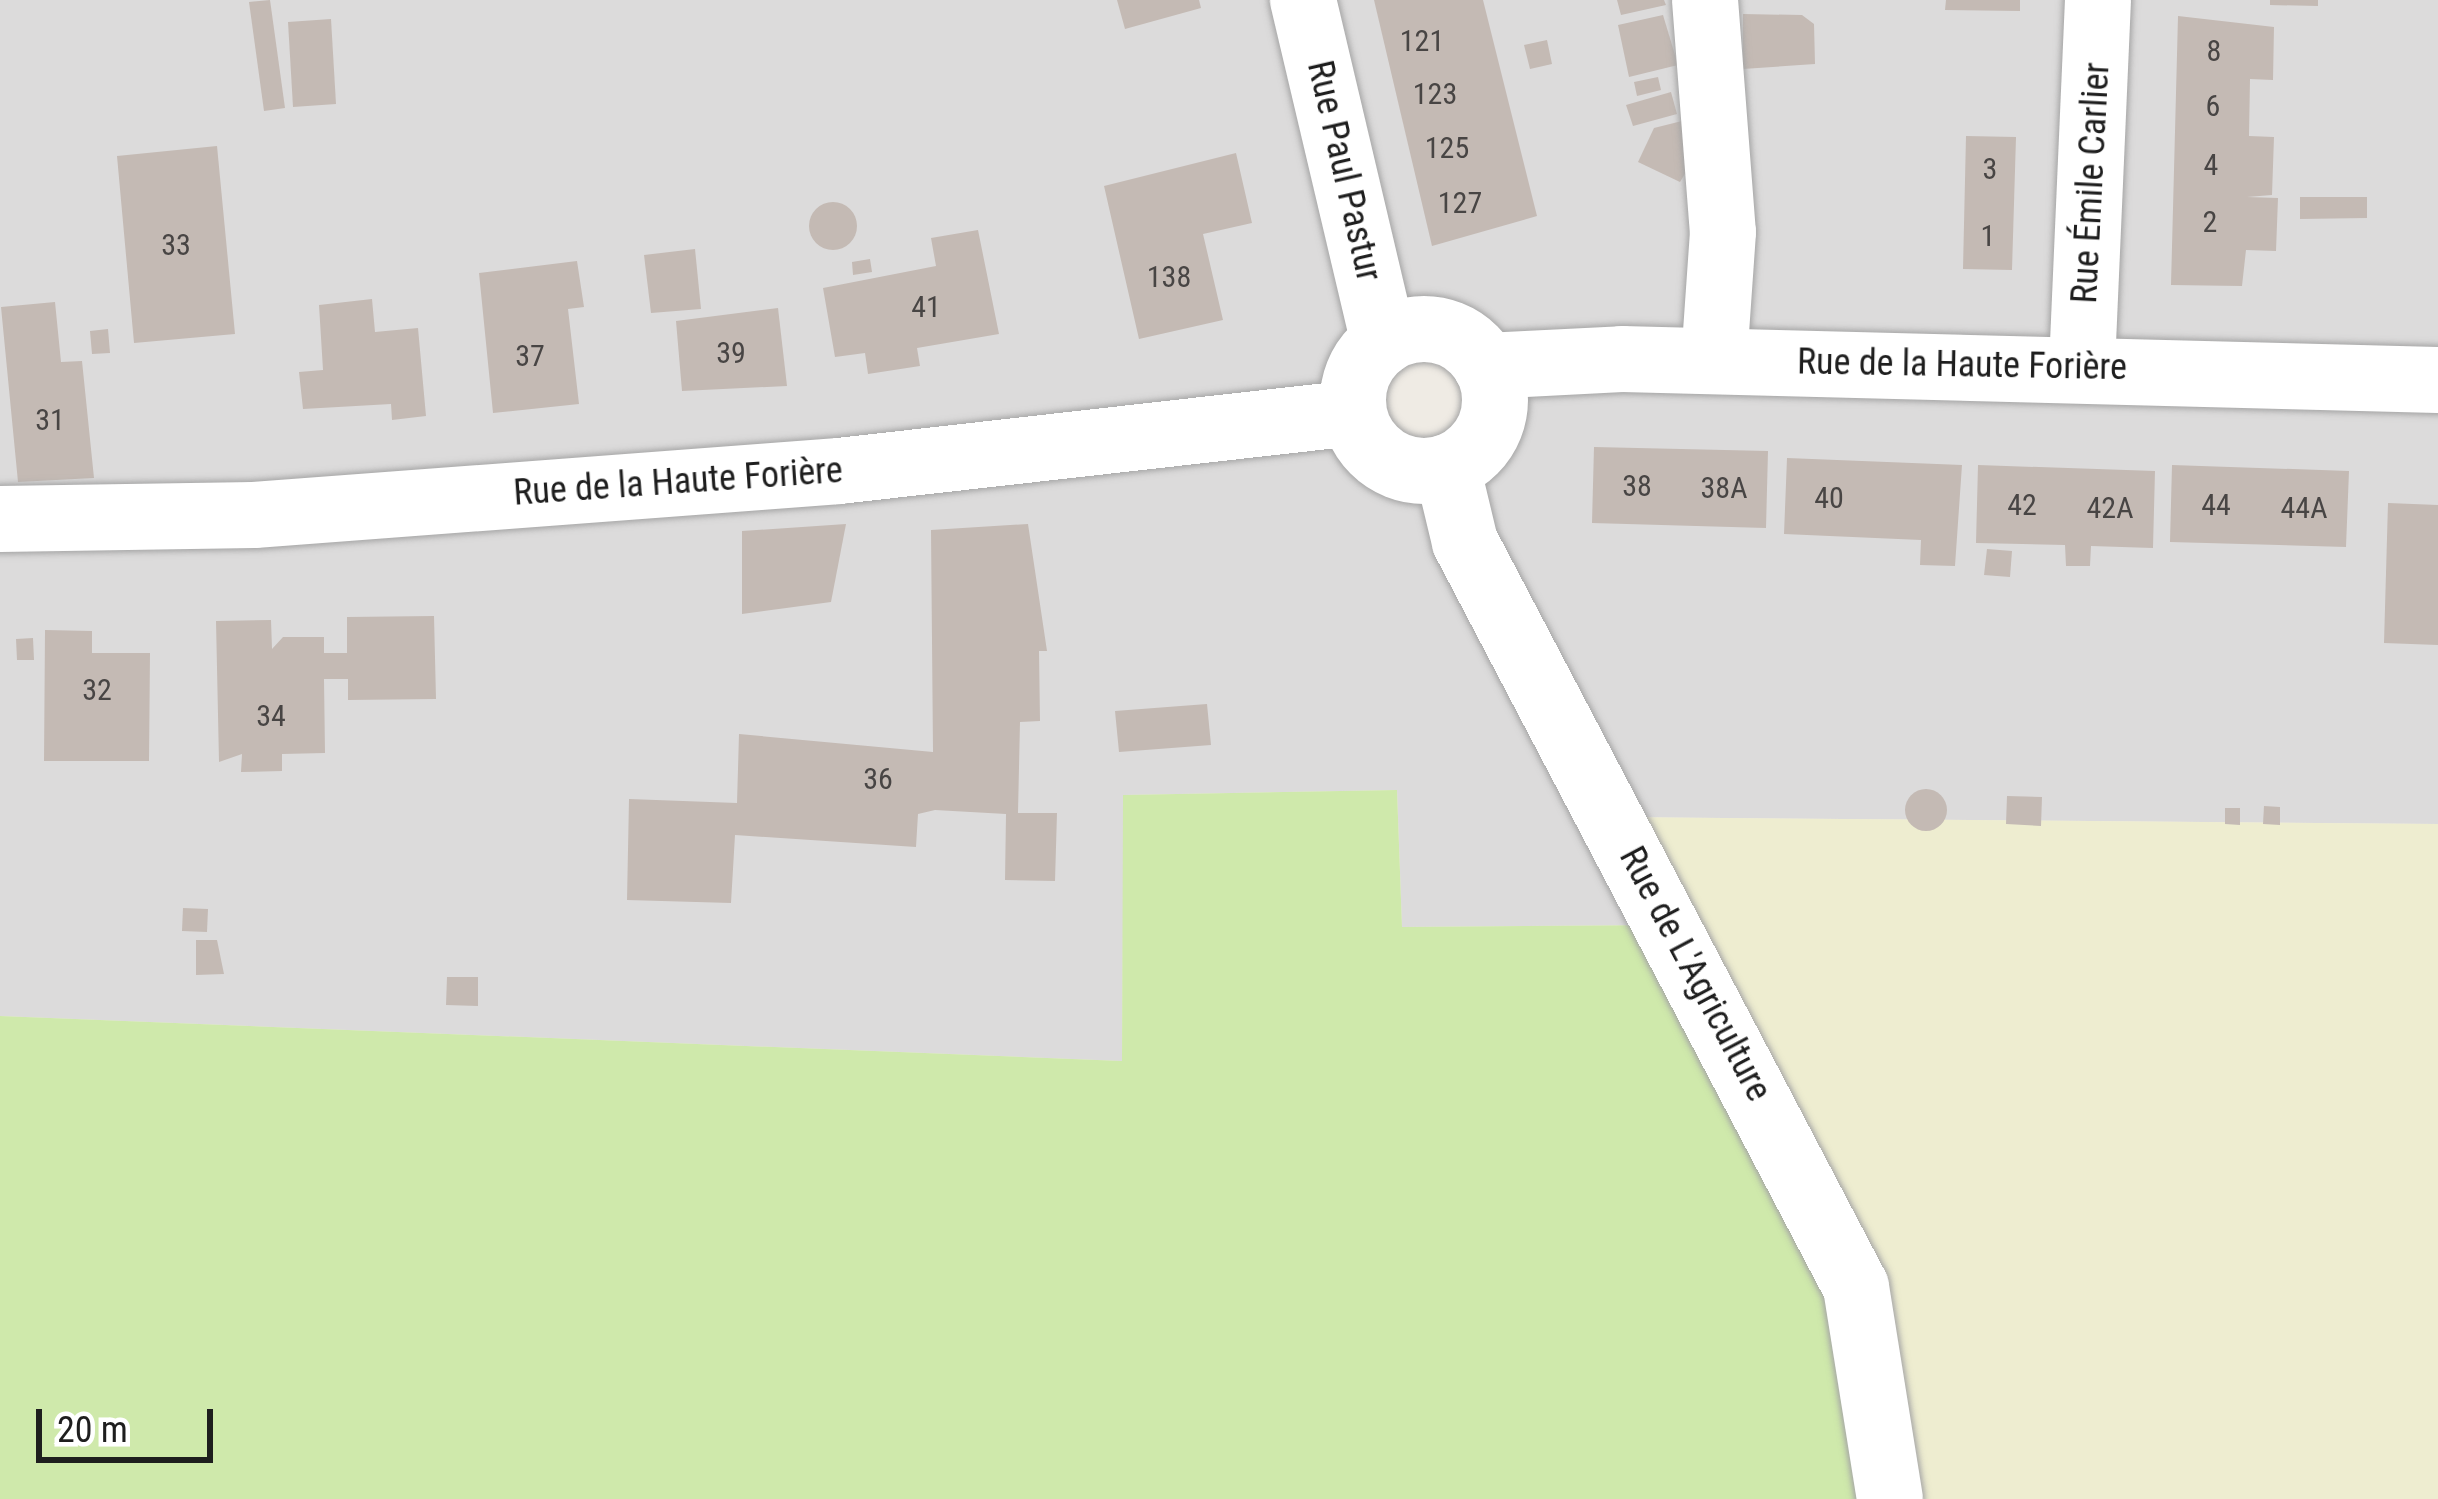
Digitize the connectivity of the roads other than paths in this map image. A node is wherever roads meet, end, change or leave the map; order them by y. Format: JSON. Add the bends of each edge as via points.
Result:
{"nodes":[{"id":1,"x":1303,"y":0,"type":"edge"},
{"id":2,"x":1705,"y":0,"type":"edge"},
{"id":3,"x":2098,"y":0,"type":"edge"},
{"id":4,"x":1384,"y":342,"type":"junction"},
{"id":5,"x":1714,"y":361,"type":"junction"},
{"id":6,"x":1486,"y":366,"type":"junction"},
{"id":7,"x":2082,"y":366,"type":"junction"},
{"id":8,"x":2438,"y":380,"type":"edge"},
{"id":9,"x":1354,"y":413,"type":"junction"},
{"id":10,"x":1448,"y":467,"type":"junction"},
{"id":11,"x":0,"y":519,"type":"edge"},
{"id":12,"x":1890,"y":1499,"type":"edge"}],
"edges":[{"from":1,"to":4,"type":"street","name":"Rue Paul Pastur"},
{"from":2,"to":5,"type":"street","via":[[1724,232]]},
{"from":3,"to":7,"type":"street","name":"Rue Émile Carlier"},
{"from":4,"to":6,"type":"street","via":[[1449,333]]},
{"from":4,"to":9,"type":"street","via":[[1358,373]]},
{"from":5,"to":6,"type":"street","name":"Rue de la Haute Forière"},
{"from":5,"to":7,"type":"street","name":"Rue de la Haute Forière"},
{"from":6,"to":10,"type":"street","via":[[1490,428]]},
{"from":7,"to":8,"type":"street","name":"Rue de la Haute Forière"},
{"from":9,"to":10,"type":"street","via":[[1400,467]]},
{"from":9,"to":11,"type":"street","name":"Rue de la Haute Forière","via":[[839,471],[254,515]]},
{"from":10,"to":12,"type":"street","name":"Rue de L'Agriculture","via":[[1465,542],[1856,1287]]}]}
